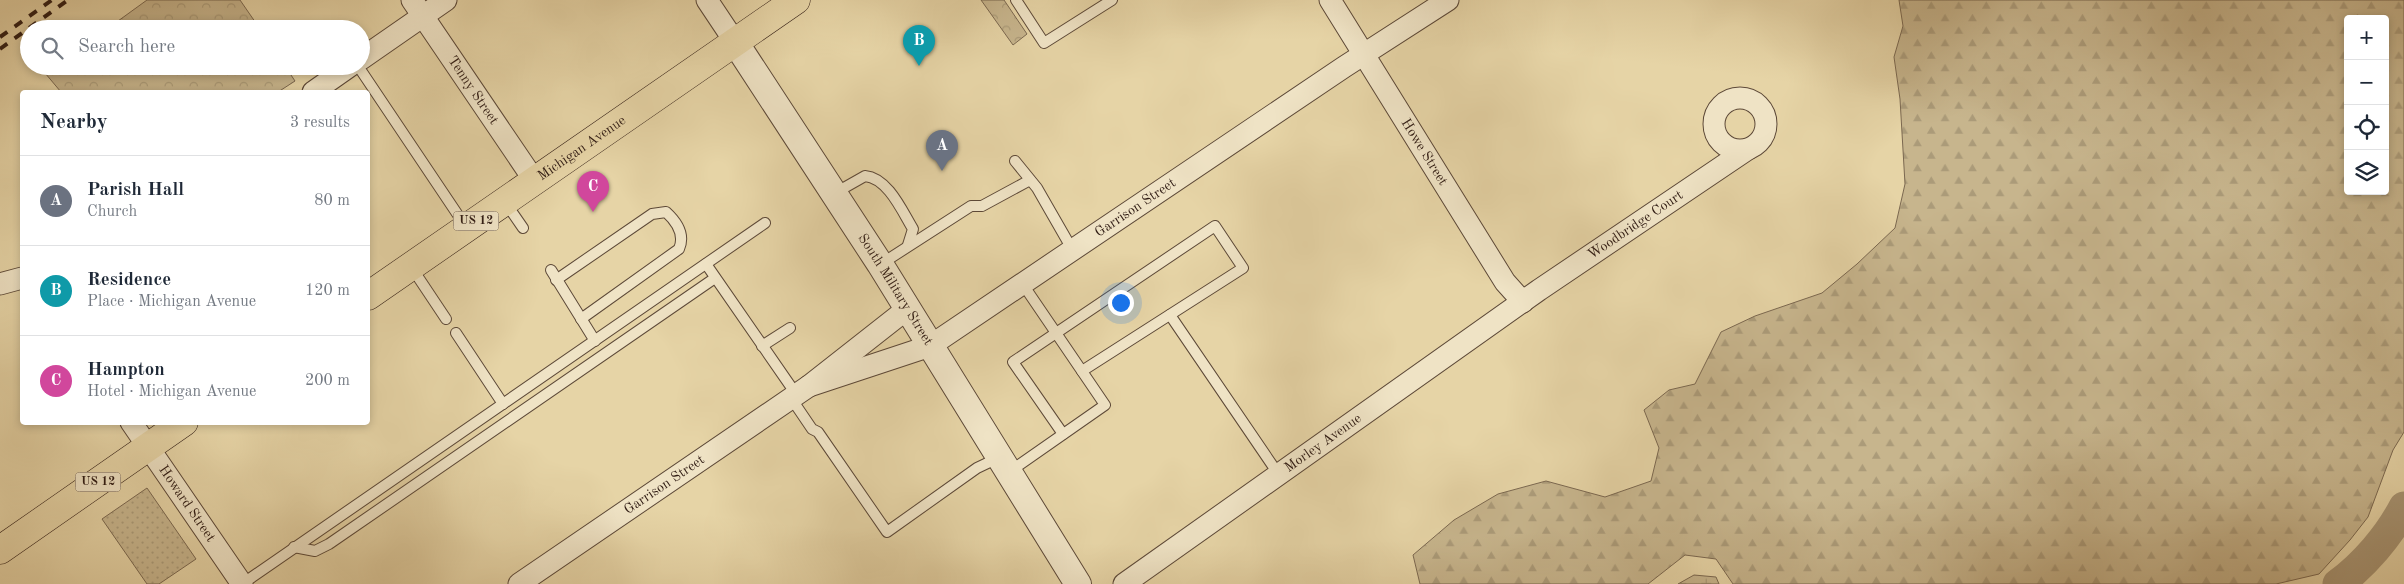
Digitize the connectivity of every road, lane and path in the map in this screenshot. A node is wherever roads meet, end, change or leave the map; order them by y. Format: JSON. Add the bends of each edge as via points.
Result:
{"nodes":[{"id":1,"x":446,"y":0,"type":"edge"},
{"id":2,"x":707,"y":0,"type":"edge"},
{"id":3,"x":796,"y":0,"type":"edge"},
{"id":4,"x":1016,"y":0,"type":"edge"},
{"id":5,"x":1112,"y":0,"type":"edge"},
{"id":6,"x":1330,"y":0,"type":"edge"},
{"id":7,"x":1448,"y":0,"type":"edge"},
{"id":8,"x":418,"y":8,"type":"edge"},
{"id":9,"x":735,"y":42,"type":"junction"},
{"id":10,"x":370,"y":50,"type":"edge"},
{"id":11,"x":1364,"y":55,"type":"junction"},
{"id":12,"x":337,"y":75,"type":"edge"},
{"id":13,"x":364,"y":75,"type":"edge"},
{"id":14,"x":316,"y":90,"type":"edge"},
{"id":15,"x":1748,"y":149,"type":"dead end"},
{"id":16,"x":1015,"y":161,"type":"dead end"},
{"id":17,"x":534,"y":180,"type":"junction"},
{"id":18,"x":1030,"y":180,"type":"junction"},
{"id":19,"x":833,"y":195,"type":"junction"},
{"id":20,"x":504,"y":201,"type":"junction"},
{"id":21,"x":765,"y":223,"type":"dead end"},
{"id":22,"x":466,"y":227,"type":"junction"},
{"id":23,"x":523,"y":228,"type":"dead end"},
{"id":24,"x":908,"y":245,"type":"junction"},
{"id":25,"x":1072,"y":250,"type":"junction"},
{"id":26,"x":706,"y":264,"type":"junction"},
{"id":27,"x":880,"y":264,"type":"junction"},
{"id":28,"x":410,"y":266,"type":"junction"},
{"id":29,"x":551,"y":270,"type":"dead end"},
{"id":30,"x":715,"y":278,"type":"junction"},
{"id":31,"x":20,"y":279,"type":"edge"},
{"id":32,"x":556,"y":280,"type":"junction"},
{"id":33,"x":1022,"y":283,"type":"junction"},
{"id":34,"x":0,"y":284,"type":"edge"},
{"id":35,"x":370,"y":295,"type":"edge"},
{"id":36,"x":1523,"y":302,"type":"junction"},
{"id":37,"x":907,"y":309,"type":"junction"},
{"id":38,"x":1170,"y":315,"type":"junction"},
{"id":39,"x":446,"y":319,"type":"dead end"},
{"id":40,"x":580,"y":319,"type":"junction"},
{"id":41,"x":790,"y":328,"type":"dead end"},
{"id":42,"x":456,"y":333,"type":"dead end"},
{"id":43,"x":1056,"y":333,"type":"junction"},
{"id":44,"x":595,"y":340,"type":"junction"},
{"id":45,"x":762,"y":346,"type":"junction"},
{"id":46,"x":930,"y":346,"type":"junction"},
{"id":47,"x":1082,"y":371,"type":"junction"},
{"id":48,"x":799,"y":392,"type":"junction"},
{"id":49,"x":503,"y":404,"type":"junction"},
{"id":50,"x":133,"y":425,"type":"edge"},
{"id":51,"x":180,"y":425,"type":"edge"},
{"id":52,"x":1063,"y":434,"type":"junction"},
{"id":53,"x":148,"y":447,"type":"junction"},
{"id":54,"x":1004,"y":465,"type":"junction"},
{"id":55,"x":1278,"y":475,"type":"junction"},
{"id":56,"x":294,"y":547,"type":"junction"},
{"id":57,"x":0,"y":550,"type":"edge"},
{"id":58,"x":242,"y":584,"type":"edge"},
{"id":59,"x":519,"y":584,"type":"edge"},
{"id":60,"x":1078,"y":584,"type":"edge"},
{"id":61,"x":1124,"y":584,"type":"edge"}],
"edges":[{"from":1,"to":8,"type":"street"},
{"from":2,"to":9,"type":"street","name":"South Military Street"},
{"from":3,"to":9,"type":"main road","name":"Michigan Avenue","number":"US 12"},
{"from":4,"to":5,"type":"lane","via":[[1044,42]]},
{"from":6,"to":11,"type":"street","name":"Howe Street"},
{"from":7,"to":11,"type":"street","name":"Garrison Street"},
{"from":8,"to":10,"type":"street"},
{"from":8,"to":17,"type":"street","name":"Tenny Street"},
{"from":9,"to":17,"type":"main road","name":"Michigan Avenue","number":"US 12"},
{"from":9,"to":19,"type":"street","name":"South Military Street"},
{"from":11,"to":25,"type":"street","name":"Garrison Street"},
{"from":11,"to":36,"type":"street","name":"Howe Street","via":[[1508,286]]},
{"from":12,"to":14,"type":"street"},
{"from":13,"to":22,"type":"lane"},
{"from":15,"to":36,"type":"street","name":"Woodbridge Court"},
{"from":16,"to":18,"type":"lane"},
{"from":17,"to":20,"type":"main road","name":"Michigan Avenue","number":"US 12"},
{"from":18,"to":24,"type":"lane","via":[[982,206],[971,206]]},
{"from":18,"to":25,"type":"lane"},
{"from":19,"to":24,"type":"lane","via":[[859,178],[879,180],[913,229]]},
{"from":19,"to":27,"type":"street","name":"South Military Street"},
{"from":20,"to":22,"type":"main road","name":"Michigan Avenue","number":"US 12"},
{"from":20,"to":23,"type":"lane"},
{"from":21,"to":26,"type":"lane"},
{"from":22,"to":28,"type":"main road","name":"Michigan Avenue","number":"US 12"},
{"from":24,"to":27,"type":"lane"},
{"from":25,"to":33,"type":"street","name":"Garrison Street"},
{"from":26,"to":30,"type":"lane"},
{"from":26,"to":44,"type":"lane"},
{"from":27,"to":37,"type":"street","name":"South Military Street"},
{"from":28,"to":35,"type":"main road","name":"Michigan Avenue","number":"US 12"},
{"from":28,"to":39,"type":"lane"},
{"from":29,"to":32,"type":"lane"},
{"from":30,"to":45,"type":"lane"},
{"from":30,"to":56,"type":"lane","via":[[329,544],[315,550]]},
{"from":31,"to":34,"type":"street"},
{"from":32,"to":40,"type":"lane"},
{"from":32,"to":40,"type":"lane","via":[[652,214],[666,212],[679,228],[682,242],[679,249]]},
{"from":33,"to":43,"type":"lane"},
{"from":33,"to":46,"type":"street","name":"Garrison Street"},
{"from":36,"to":55,"type":"street","name":"Morley Avenue"},
{"from":37,"to":46,"type":"street","name":"South Military Street"},
{"from":37,"to":48,"type":"street","name":"Garrison Street"},
{"from":38,"to":43,"type":"lane","via":[[1243,268],[1215,226]]},
{"from":38,"to":47,"type":"lane"},
{"from":38,"to":55,"type":"lane"},
{"from":40,"to":44,"type":"lane"},
{"from":41,"to":45,"type":"lane"},
{"from":42,"to":49,"type":"lane"},
{"from":43,"to":47,"type":"lane"},
{"from":43,"to":52,"type":"lane","via":[[1013,362]]},
{"from":44,"to":49,"type":"lane"},
{"from":45,"to":48,"type":"lane"},
{"from":46,"to":48,"type":"street","name":"Garrison Street"},
{"from":46,"to":54,"type":"street","name":"South Military Street"},
{"from":47,"to":52,"type":"lane","via":[[1105,405]]},
{"from":48,"to":54,"type":"lane","via":[[812,430],[818,432],[887,532],[977,468]]},
{"from":48,"to":59,"type":"street","name":"Garrison Street"},
{"from":49,"to":56,"type":"lane"},
{"from":50,"to":53,"type":"street","name":"Howard Street"},
{"from":51,"to":53,"type":"main road","number":"US 12"},
{"from":52,"to":54,"type":"lane"},
{"from":53,"to":57,"type":"main road","number":"US 12"},
{"from":53,"to":58,"type":"street","name":"Howard Street"},
{"from":54,"to":60,"type":"street","name":"South Military Street"},
{"from":55,"to":61,"type":"street","name":"Morley Avenue"},
{"from":56,"to":58,"type":"lane"}]}
